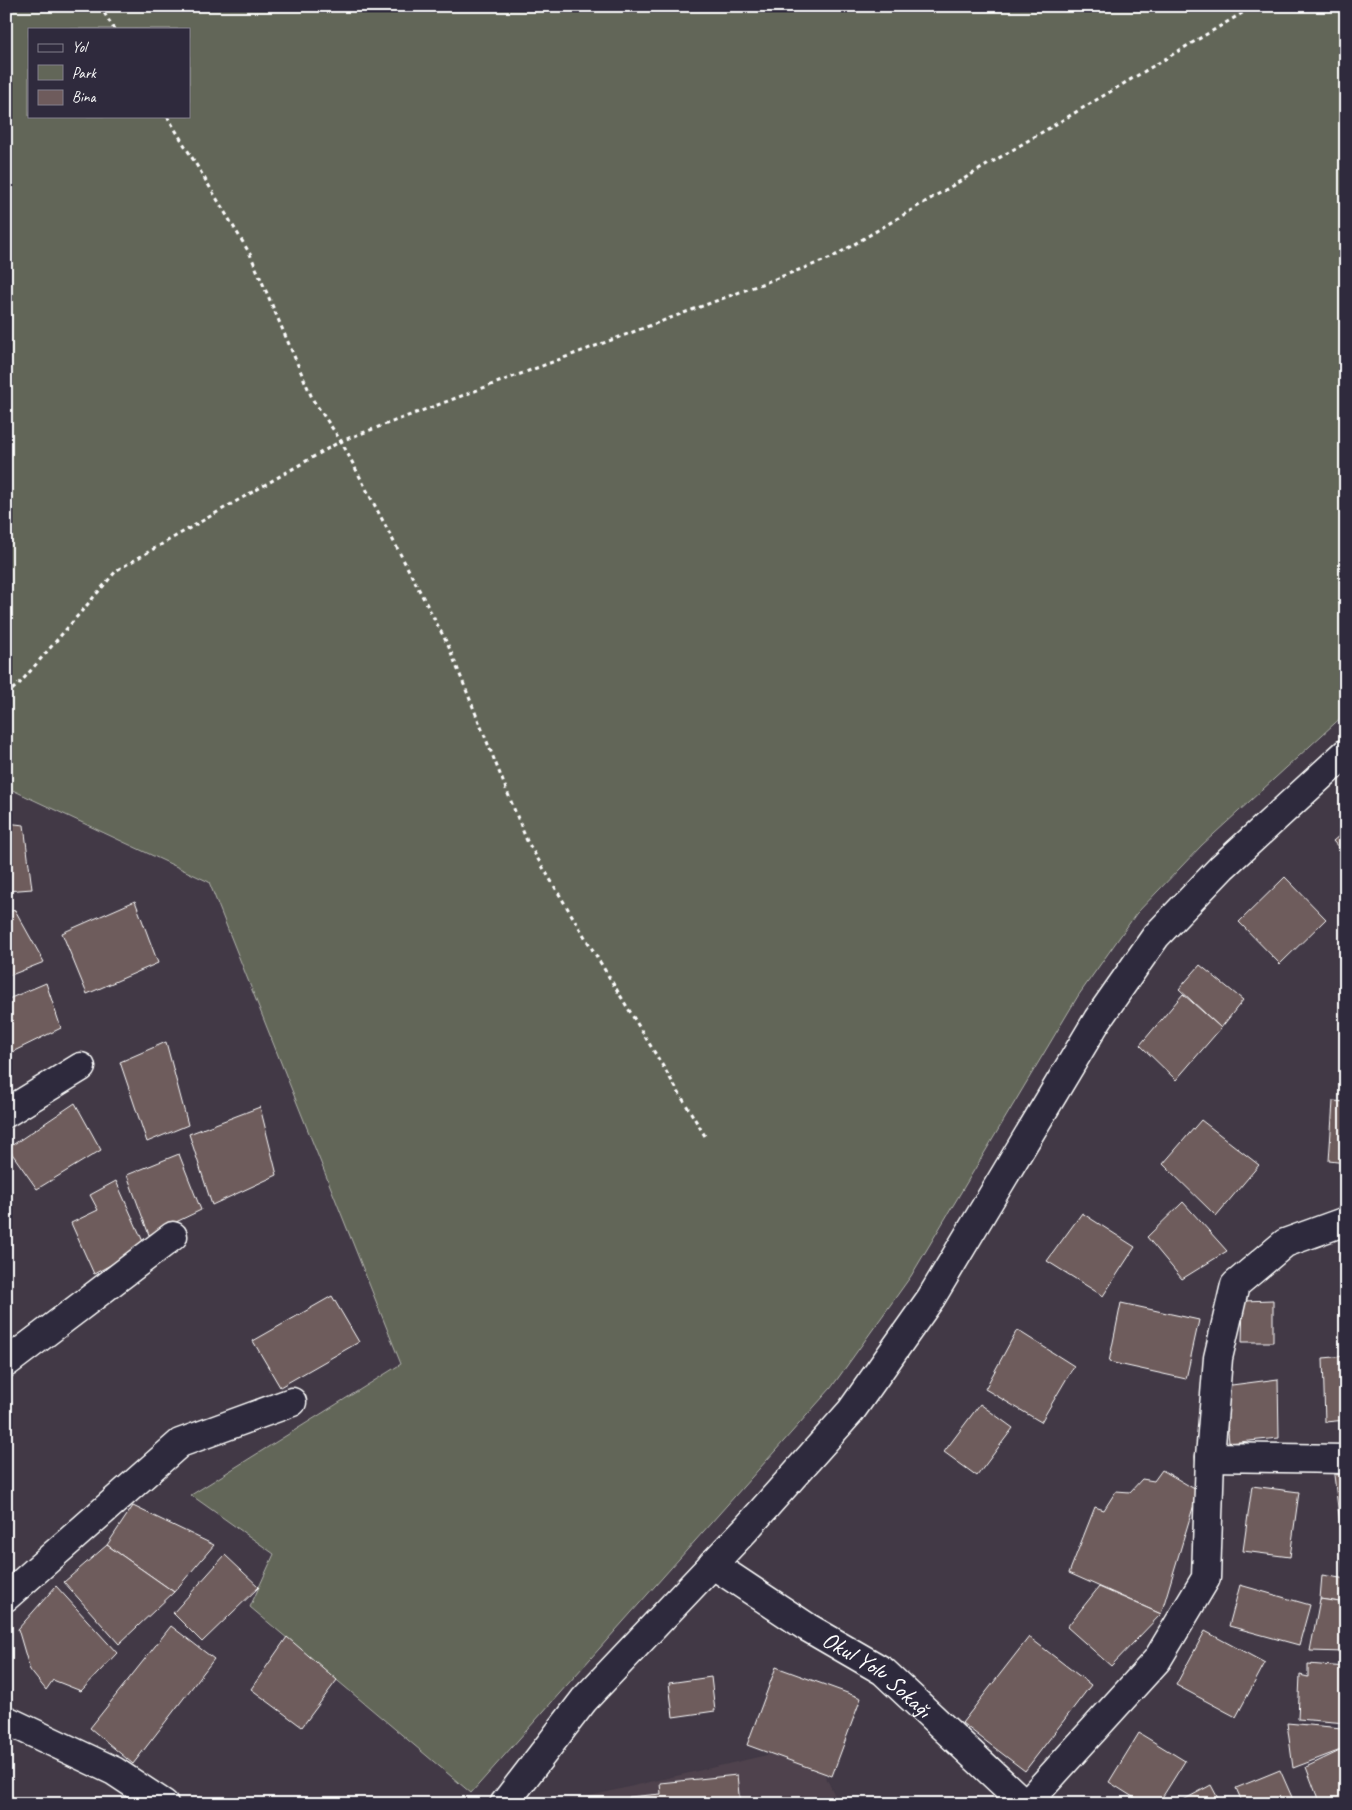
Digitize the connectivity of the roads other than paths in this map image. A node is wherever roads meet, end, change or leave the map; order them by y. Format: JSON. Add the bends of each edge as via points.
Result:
{"nodes":[{"id":1,"x":1346,"y":754,"type":"edge"},
{"id":2,"x":81,"y":1067,"type":"dead end"},
{"id":3,"x":6,"y":1113,"type":"edge"},
{"id":4,"x":1346,"y":1221,"type":"edge"},
{"id":5,"x":173,"y":1236,"type":"dead end"},
{"id":6,"x":6,"y":1364,"type":"edge"},
{"id":7,"x":292,"y":1402,"type":"dead end"},
{"id":8,"x":1210,"y":1456,"type":"junction"},
{"id":9,"x":1346,"y":1459,"type":"edge"},
{"id":10,"x":712,"y":1564,"type":"junction"},
{"id":11,"x":6,"y":1596,"type":"edge"},
{"id":12,"x":6,"y":1720,"type":"edge"},
{"id":13,"x":164,"y":1804,"type":"edge"},
{"id":14,"x":504,"y":1804,"type":"edge"},
{"id":15,"x":1026,"y":1804,"type":"edge"}],
"edges":[{"from":1,"to":10,"type":"street","via":[[1222,867],[1156,936],[1098,1019],[926,1306],[852,1411]]},
{"from":2,"to":3,"type":"street"},
{"from":4,"to":8,"type":"street","via":[[1285,1243],[1235,1285],[1218,1358]]},
{"from":5,"to":6,"type":"street"},
{"from":7,"to":11,"type":"street","via":[[180,1443]]},
{"from":8,"to":9,"type":"street"},
{"from":8,"to":15,"type":"street","via":[[1206,1578],[1157,1660]]},
{"from":10,"to":14,"type":"street","via":[[584,1700]]},
{"from":10,"to":15,"type":"street","name":"Okul Yolu Sokağı","via":[[808,1628],[884,1671]]},
{"from":12,"to":13,"type":"street","via":[[114,1771]]}]}
